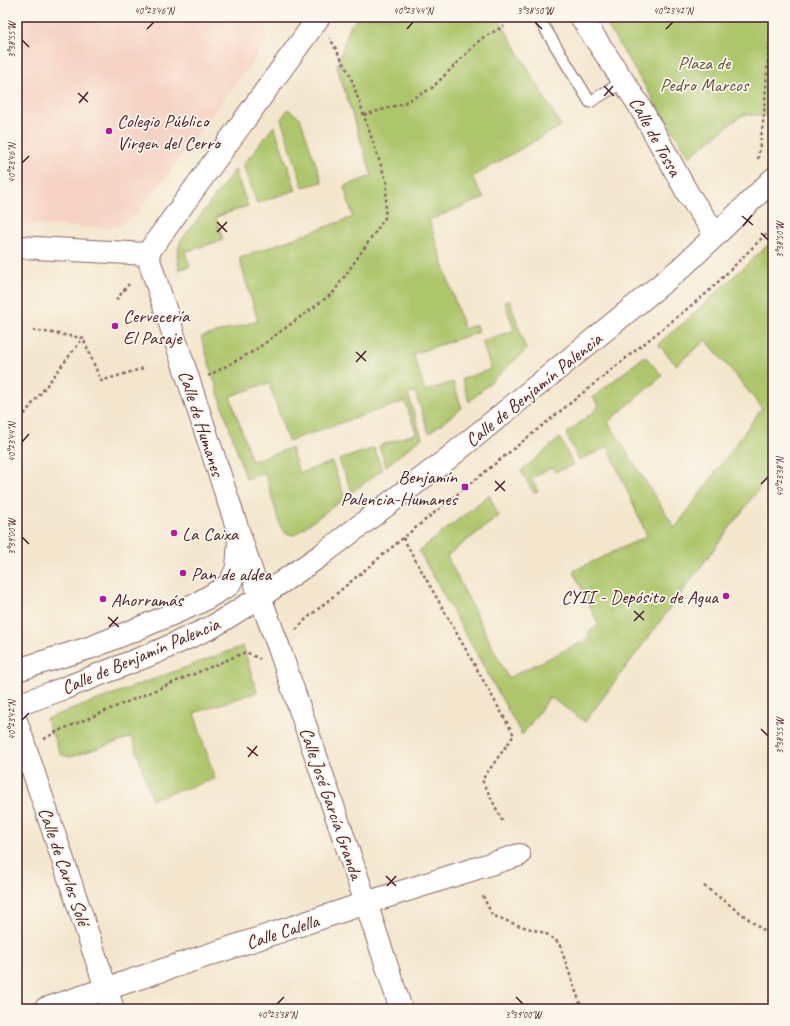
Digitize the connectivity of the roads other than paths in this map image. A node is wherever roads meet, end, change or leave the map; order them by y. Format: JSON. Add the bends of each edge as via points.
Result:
{"nodes":[{"id":1,"x":319,"y":17,"type":"edge"},
{"id":2,"x":538,"y":17,"type":"edge"},
{"id":3,"x":581,"y":17,"type":"edge"},
{"id":4,"x":624,"y":81,"type":"junction"},
{"id":5,"x":773,"y":179,"type":"edge"},
{"id":6,"x":716,"y":235,"type":"junction"},
{"id":7,"x":17,"y":247,"type":"edge"},
{"id":8,"x":147,"y":254,"type":"junction"},
{"id":9,"x":240,"y":535,"type":"junction"},
{"id":10,"x":229,"y":585,"type":"junction"},
{"id":11,"x":260,"y":597,"type":"junction"},
{"id":12,"x":17,"y":670,"type":"edge"},
{"id":13,"x":17,"y":705,"type":"edge"},
{"id":14,"x":17,"y":723,"type":"edge"},
{"id":15,"x":519,"y":855,"type":"dead end"},
{"id":16,"x":366,"y":903,"type":"junction"},
{"id":17,"x":106,"y":988,"type":"junction"},
{"id":18,"x":45,"y":1009,"type":"edge"},
{"id":19,"x":113,"y":1009,"type":"edge"},
{"id":20,"x":400,"y":1009,"type":"edge"}],
"edges":[{"from":1,"to":8,"type":"street"},
{"from":2,"to":4,"type":"lane","via":[[590,102]]},
{"from":3,"to":4,"type":"street","name":"Calle de Tossa"},
{"from":4,"to":6,"type":"street","name":"Calle de Tossa","via":[[640,105],[688,194]]},
{"from":5,"to":6,"type":"street","name":"Calle de Benjamín Palencia"},
{"from":6,"to":11,"type":"street","name":"Calle de Benjamín Palencia","via":[[674,273],[446,460],[320,556]]},
{"from":7,"to":8,"type":"street"},
{"from":8,"to":9,"type":"street","name":"Calle de Humanes"},
{"from":9,"to":10,"type":"street","via":[[237,568]]},
{"from":9,"to":11,"type":"street","name":"Calle de Humanes"},
{"from":10,"to":11,"type":"street","via":[[244,586]]},
{"from":10,"to":12,"type":"street","name":"Calle de Benjamín Palencia","via":[[198,603],[137,629],[92,647]]},
{"from":11,"to":13,"type":"street","name":"Calle de Benjamín Palencia","via":[[212,627],[152,654]]},
{"from":11,"to":16,"type":"street","name":"Calle José García Granda"},
{"from":14,"to":17,"type":"street","name":"Calle de Carlos Solé"},
{"from":15,"to":16,"type":"street","name":"Calle Calella"},
{"from":16,"to":17,"type":"street","name":"Calle Calella"},
{"from":16,"to":20,"type":"street","name":"Calle José García Granda"},
{"from":17,"to":18,"type":"street","name":"Calle Calella"},
{"from":17,"to":19,"type":"street","name":"Calle de Carlos Solé"}]}
